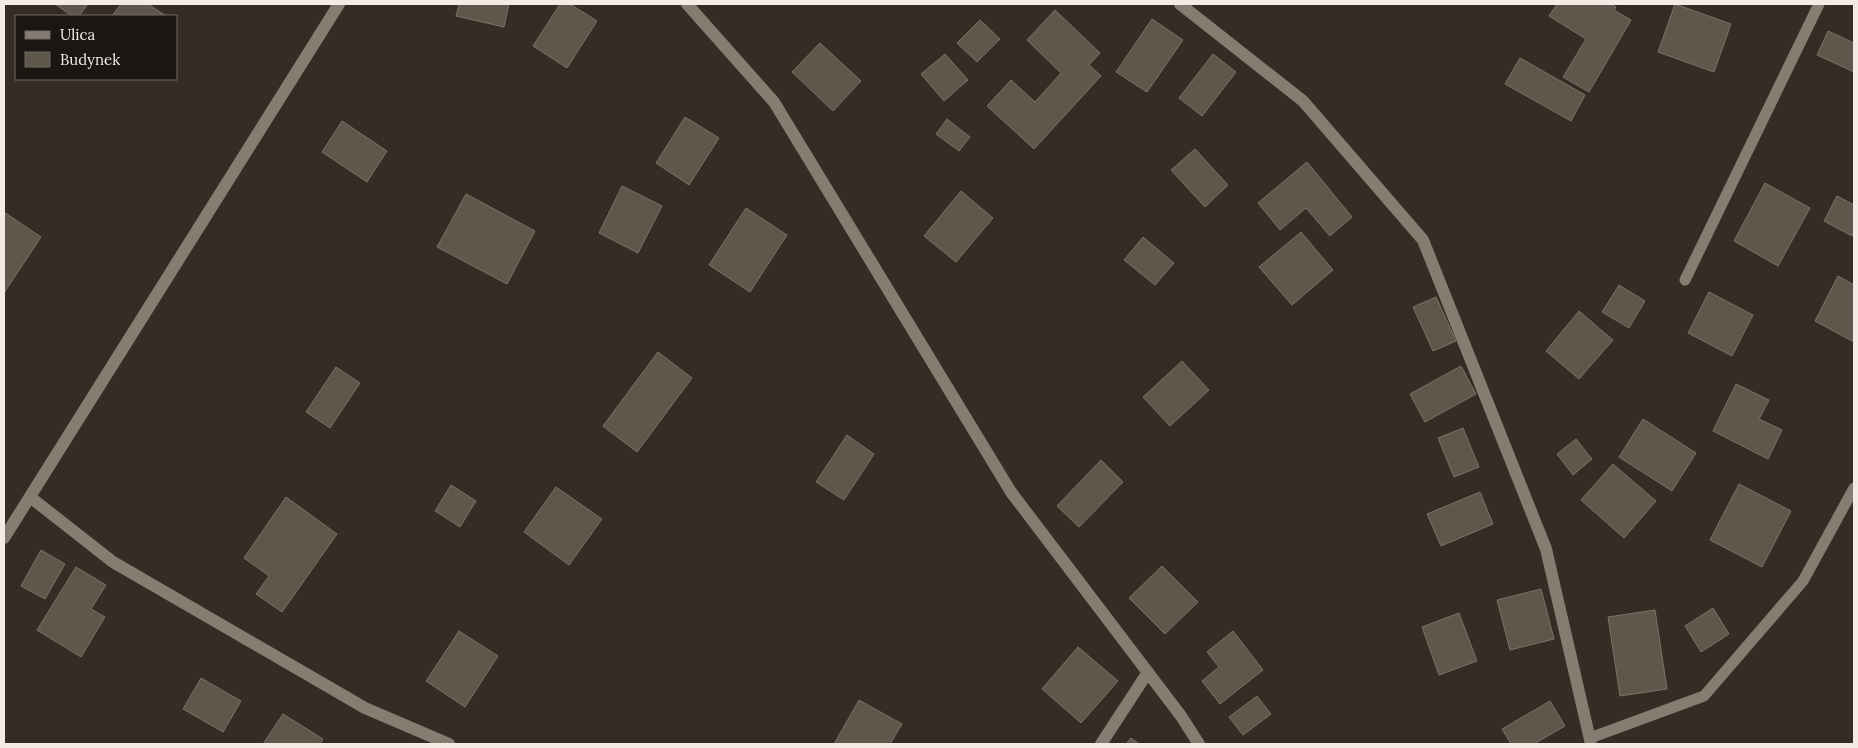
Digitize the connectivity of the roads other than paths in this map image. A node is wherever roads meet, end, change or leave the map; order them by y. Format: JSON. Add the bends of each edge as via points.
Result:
{"nodes":[{"id":1,"x":339,"y":4,"type":"edge"},
{"id":2,"x":687,"y":4,"type":"edge"},
{"id":3,"x":1180,"y":4,"type":"edge"},
{"id":4,"x":1819,"y":4,"type":"edge"},
{"id":5,"x":1685,"y":280,"type":"dead end"},
{"id":6,"x":1854,"y":488,"type":"edge"},
{"id":7,"x":30,"y":497,"type":"junction"},
{"id":8,"x":4,"y":538,"type":"edge"},
{"id":9,"x":1148,"y":672,"type":"junction"},
{"id":10,"x":1590,"y":741,"type":"edge"},
{"id":11,"x":449,"y":744,"type":"edge"},
{"id":12,"x":1101,"y":744,"type":"edge"},
{"id":13,"x":1199,"y":744,"type":"edge"}],
"edges":[{"from":1,"to":7,"type":"street"},
{"from":2,"to":9,"type":"street","via":[[774,102],[1011,492]]},
{"from":3,"to":10,"type":"street","via":[[1303,101],[1423,240],[1546,549]]},
{"from":4,"to":5,"type":"lane"},
{"from":6,"to":10,"type":"lane","via":[[1803,581],[1704,696]]},
{"from":7,"to":8,"type":"street"},
{"from":7,"to":11,"type":"street","via":[[113,562],[365,708]]},
{"from":9,"to":12,"type":"street"},
{"from":9,"to":13,"type":"street"}]}
